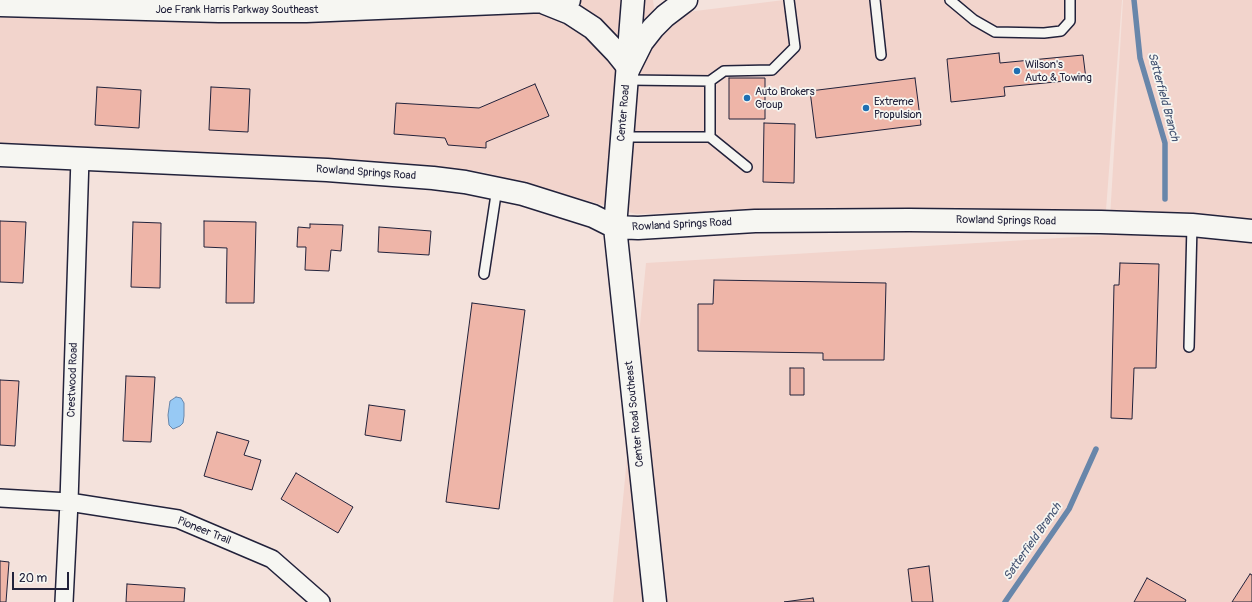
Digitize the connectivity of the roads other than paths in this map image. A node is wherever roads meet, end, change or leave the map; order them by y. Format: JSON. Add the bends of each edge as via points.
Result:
{"nodes":[{"id":1,"x":569,"y":0,"type":"edge"},
{"id":2,"x":633,"y":0,"type":"edge"},
{"id":3,"x":686,"y":0,"type":"edge"},
{"id":4,"x":789,"y":0,"type":"edge"},
{"id":5,"x":875,"y":0,"type":"edge"},
{"id":6,"x":950,"y":0,"type":"edge"},
{"id":7,"x":1070,"y":0,"type":"edge"},
{"id":8,"x":540,"y":2,"type":"junction"},
{"id":9,"x":0,"y":6,"type":"edge"},
{"id":10,"x":881,"y":55,"type":"dead end"},
{"id":11,"x":627,"y":73,"type":"junction"},
{"id":12,"x":710,"y":81,"type":"junction"},
{"id":13,"x":710,"y":136,"type":"junction"},
{"id":14,"x":622,"y":137,"type":"junction"},
{"id":15,"x":0,"y":155,"type":"edge"},
{"id":16,"x":80,"y":158,"type":"junction"},
{"id":17,"x":747,"y":167,"type":"dead end"},
{"id":18,"x":497,"y":188,"type":"junction"},
{"id":19,"x":1192,"y":225,"type":"junction"},
{"id":20,"x":615,"y":227,"type":"junction"},
{"id":21,"x":1252,"y":231,"type":"edge"},
{"id":22,"x":484,"y":274,"type":"dead end"},
{"id":23,"x":1189,"y":347,"type":"dead end"},
{"id":24,"x":0,"y":498,"type":"edge"},
{"id":25,"x":69,"y":502,"type":"junction"},
{"id":26,"x":64,"y":602,"type":"edge"},
{"id":27,"x":321,"y":602,"type":"edge"},
{"id":28,"x":655,"y":602,"type":"edge"}],
"edges":[{"from":1,"to":8,"type":"street","name":"Joe Frank Harris Parkway Southeast"},
{"from":2,"to":11,"type":"street","name":"Center Road"},
{"from":3,"to":11,"type":"street","via":[[652,28]]},
{"from":4,"to":12,"type":"lane","via":[[795,47],[772,70],[724,72]]},
{"from":5,"to":10,"type":"lane"},
{"from":6,"to":7,"type":"lane","via":[[974,20],[995,32],[1044,33],[1061,31],[1070,21]]},
{"from":8,"to":9,"type":"street","name":"Joe Frank Harris Parkway Southeast","via":[[367,9],[227,11]]},
{"from":8,"to":11,"type":"street","via":[[570,13],[593,28],[616,52]]},
{"from":11,"to":12,"type":"lane"},
{"from":11,"to":14,"type":"street","name":"Center Road"},
{"from":12,"to":13,"type":"lane"},
{"from":13,"to":14,"type":"lane"},
{"from":13,"to":17,"type":"lane"},
{"from":14,"to":20,"type":"street","name":"Center Road"},
{"from":15,"to":16,"type":"street","name":"Rowland Springs Road"},
{"from":16,"to":18,"type":"street","name":"Rowland Springs Road","via":[[350,172],[440,179]]},
{"from":16,"to":25,"type":"street","name":"Crestwood Road"},
{"from":18,"to":20,"type":"street","name":"Rowland Springs Road","via":[[548,201],[593,216]]},
{"from":18,"to":22,"type":"lane"},
{"from":19,"to":20,"type":"street","name":"Rowland Springs Road","via":[[902,220],[755,221]]},
{"from":19,"to":21,"type":"street","name":"Rowland Springs Road"},
{"from":19,"to":23,"type":"lane"},
{"from":20,"to":28,"type":"street","name":"Center Road Southeast"},
{"from":24,"to":25,"type":"street","name":"Pioneer Trail"},
{"from":25,"to":26,"type":"street","name":"Crestwood Road"},
{"from":25,"to":27,"type":"street","name":"Pioneer Trail","via":[[178,519],[272,559]]}]}
